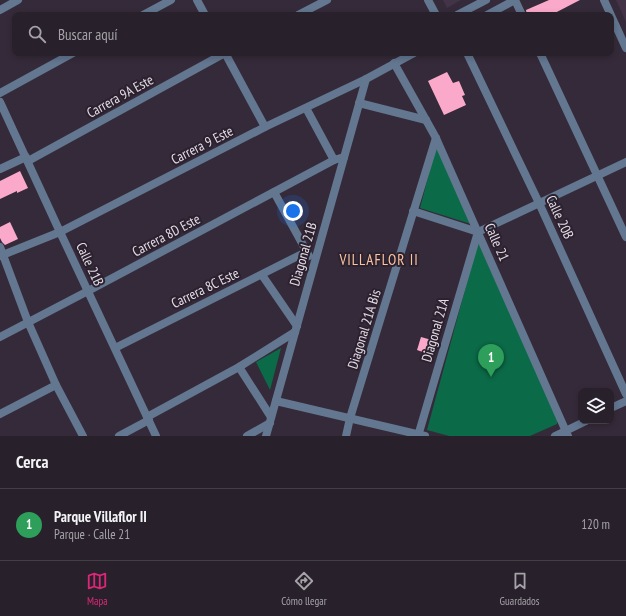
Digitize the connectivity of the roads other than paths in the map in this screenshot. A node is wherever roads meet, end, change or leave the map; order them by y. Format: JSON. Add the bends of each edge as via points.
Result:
{"nodes":[{"id":1,"x":18,"y":0,"type":"edge"},
{"id":2,"x":171,"y":0,"type":"edge"},
{"id":3,"x":197,"y":0,"type":"edge"},
{"id":4,"x":327,"y":0,"type":"edge"},
{"id":5,"x":428,"y":0,"type":"edge"},
{"id":6,"x":486,"y":0,"type":"edge"},
{"id":7,"x":515,"y":0,"type":"edge"},
{"id":8,"x":604,"y":0,"type":"edge"},
{"id":9,"x":0,"y":10,"type":"edge"},
{"id":10,"x":149,"y":12,"type":"edge"},
{"id":11,"x":203,"y":12,"type":"edge"},
{"id":12,"x":304,"y":12,"type":"edge"},
{"id":13,"x":434,"y":12,"type":"edge"},
{"id":14,"x":463,"y":12,"type":"edge"},
{"id":15,"x":493,"y":12,"type":"edge"},
{"id":16,"x":521,"y":12,"type":"edge"},
{"id":17,"x":610,"y":12,"type":"edge"},
{"id":18,"x":614,"y":22,"type":"edge"},
{"id":19,"x":626,"y":48,"type":"edge"},
{"id":20,"x":68,"y":56,"type":"edge"},
{"id":21,"x":219,"y":56,"type":"edge"},
{"id":22,"x":227,"y":56,"type":"edge"},
{"id":23,"x":408,"y":56,"type":"edge"},
{"id":24,"x":468,"y":56,"type":"edge"},
{"id":25,"x":541,"y":56,"type":"edge"},
{"id":26,"x":394,"y":63,"type":"junction"},
{"id":27,"x":366,"y":79,"type":"junction"},
{"id":28,"x":0,"y":93,"type":"edge"},
{"id":29,"x":0,"y":102,"type":"edge"},
{"id":30,"x":359,"y":103,"type":"junction"},
{"id":31,"x":306,"y":108,"type":"junction"},
{"id":32,"x":426,"y":120,"type":"junction"},
{"id":33,"x":265,"y":127,"type":"junction"},
{"id":34,"x":436,"y":138,"type":"junction"},
{"id":35,"x":344,"y":157,"type":"junction"},
{"id":36,"x":27,"y":159,"type":"junction"},
{"id":37,"x":334,"y":160,"type":"junction"},
{"id":38,"x":626,"y":162,"type":"edge"},
{"id":39,"x":0,"y":169,"type":"edge"},
{"id":40,"x":597,"y":176,"type":"junction"},
{"id":41,"x":274,"y":192,"type":"junction"},
{"id":42,"x":540,"y":203,"type":"junction"},
{"id":43,"x":413,"y":211,"type":"junction"},
{"id":44,"x":60,"y":232,"type":"junction"},
{"id":45,"x":478,"y":232,"type":"junction"},
{"id":46,"x":626,"y":237,"type":"edge"},
{"id":47,"x":1,"y":252,"type":"edge"},
{"id":48,"x":306,"y":252,"type":"junction"},
{"id":49,"x":314,"y":263,"type":"junction"},
{"id":50,"x":262,"y":275,"type":"junction"},
{"id":51,"x":88,"y":291,"type":"junction"},
{"id":52,"x":28,"y":322,"type":"junction"},
{"id":53,"x":296,"y":329,"type":"junction"},
{"id":54,"x":0,"y":337,"type":"edge"},
{"id":55,"x":115,"y":348,"type":"junction"},
{"id":56,"x":239,"y":367,"type":"junction"},
{"id":57,"x":56,"y":385,"type":"junction"},
{"id":58,"x":626,"y":394,"type":"edge"},
{"id":59,"x":276,"y":401,"type":"junction"},
{"id":60,"x":626,"y":401,"type":"edge"},
{"id":61,"x":614,"y":407,"type":"edge"},
{"id":62,"x":0,"y":414,"type":"edge"},
{"id":63,"x":350,"y":418,"type":"junction"},
{"id":64,"x":148,"y":419,"type":"junction"},
{"id":65,"x":270,"y":420,"type":"junction"},
{"id":66,"x":582,"y":424,"type":"edge"},
{"id":67,"x":567,"y":434,"type":"edge"},
{"id":68,"x":421,"y":435,"type":"edge"},
{"id":69,"x":83,"y":436,"type":"edge"},
{"id":70,"x":119,"y":436,"type":"edge"},
{"id":71,"x":156,"y":436,"type":"edge"},
{"id":72,"x":247,"y":436,"type":"edge"},
{"id":73,"x":266,"y":436,"type":"edge"},
{"id":74,"x":346,"y":436,"type":"edge"},
{"id":75,"x":555,"y":436,"type":"edge"}],
"edges":[{"from":1,"to":9,"type":"street"},
{"from":2,"to":10,"type":"street"},
{"from":3,"to":11,"type":"street"},
{"from":4,"to":12,"type":"street"},
{"from":5,"to":13,"type":"street"},
{"from":6,"to":14,"type":"street"},
{"from":7,"to":15,"type":"street"},
{"from":7,"to":16,"type":"street"},
{"from":8,"to":17,"type":"street"},
{"from":18,"to":19,"type":"street"},
{"from":20,"to":28,"type":"street"},
{"from":21,"to":36,"type":"street","name":"Carrera 9A Este"},
{"from":22,"to":33,"type":"street"},
{"from":23,"to":26,"type":"street","name":"Carrera 9 Este"},
{"from":24,"to":42,"type":"street","name":"Calle 20B"},
{"from":25,"to":40,"type":"street"},
{"from":26,"to":27,"type":"street","name":"Carrera 9 Este"},
{"from":26,"to":32,"type":"street","name":"Calle 21"},
{"from":27,"to":30,"type":"street","name":"Diagonal 21B"},
{"from":27,"to":31,"type":"street","name":"Carrera 9 Este"},
{"from":29,"to":36,"type":"street","name":"Calle 21B"},
{"from":30,"to":32,"type":"street"},
{"from":30,"to":35,"type":"street","name":"Diagonal 21B"},
{"from":31,"to":33,"type":"street","name":"Carrera 9 Este"},
{"from":31,"to":37,"type":"street"},
{"from":32,"to":34,"type":"street","name":"Calle 21"},
{"from":33,"to":44,"type":"street","name":"Carrera 9 Este"},
{"from":34,"to":43,"type":"street","name":"Diagonal 21A Bis"},
{"from":34,"to":45,"type":"street","name":"Calle 21"},
{"from":35,"to":37,"type":"street","name":"Carrera 8D Este"},
{"from":35,"to":49,"type":"street","name":"Diagonal 21B"},
{"from":36,"to":39,"type":"street","name":"Carrera 9A Este"},
{"from":36,"to":44,"type":"street","name":"Calle 21B"},
{"from":37,"to":41,"type":"street","name":"Carrera 8D Este"},
{"from":38,"to":40,"type":"street"},
{"from":40,"to":42,"type":"street"},
{"from":40,"to":46,"type":"street"},
{"from":41,"to":48,"type":"street"},
{"from":41,"to":51,"type":"street","name":"Carrera 8D Este"},
{"from":42,"to":45,"type":"street"},
{"from":42,"to":58,"type":"street","name":"Calle 20B"},
{"from":43,"to":45,"type":"street"},
{"from":43,"to":63,"type":"street","name":"Diagonal 21A Bis"},
{"from":44,"to":47,"type":"street","name":"Carrera 9 Este"},
{"from":44,"to":51,"type":"street","name":"Calle 21B"},
{"from":45,"to":67,"type":"street","name":"Calle 21"},
{"from":45,"to":68,"type":"street","name":"Diagonal 21A"},
{"from":47,"to":52,"type":"street"},
{"from":48,"to":49,"type":"street"},
{"from":48,"to":50,"type":"street","name":"Carrera 8C Este"},
{"from":49,"to":53,"type":"street","name":"Diagonal 21B"},
{"from":50,"to":53,"type":"street"},
{"from":50,"to":55,"type":"street","name":"Carrera 8C Este"},
{"from":51,"to":52,"type":"street","name":"Carrera 8D Este"},
{"from":51,"to":55,"type":"street","name":"Calle 21B"},
{"from":52,"to":54,"type":"street","name":"Carrera 8D Este"},
{"from":52,"to":57,"type":"street"},
{"from":53,"to":56,"type":"street"},
{"from":53,"to":59,"type":"street","name":"Diagonal 21B"},
{"from":55,"to":64,"type":"street","name":"Calle 21B"},
{"from":56,"to":64,"type":"street"},
{"from":56,"to":65,"type":"street"},
{"from":57,"to":62,"type":"street"},
{"from":57,"to":69,"type":"street"},
{"from":59,"to":63,"type":"street"},
{"from":59,"to":65,"type":"street","name":"Diagonal 21B"},
{"from":60,"to":61,"type":"street"},
{"from":63,"to":68,"type":"street"},
{"from":63,"to":74,"type":"street","name":"Diagonal 21A Bis"},
{"from":64,"to":70,"type":"street"},
{"from":64,"to":71,"type":"street","name":"Calle 21B"},
{"from":65,"to":72,"type":"street"},
{"from":65,"to":73,"type":"street","name":"Diagonal 21B"},
{"from":66,"to":67,"type":"street"},
{"from":67,"to":75,"type":"street"}]}
